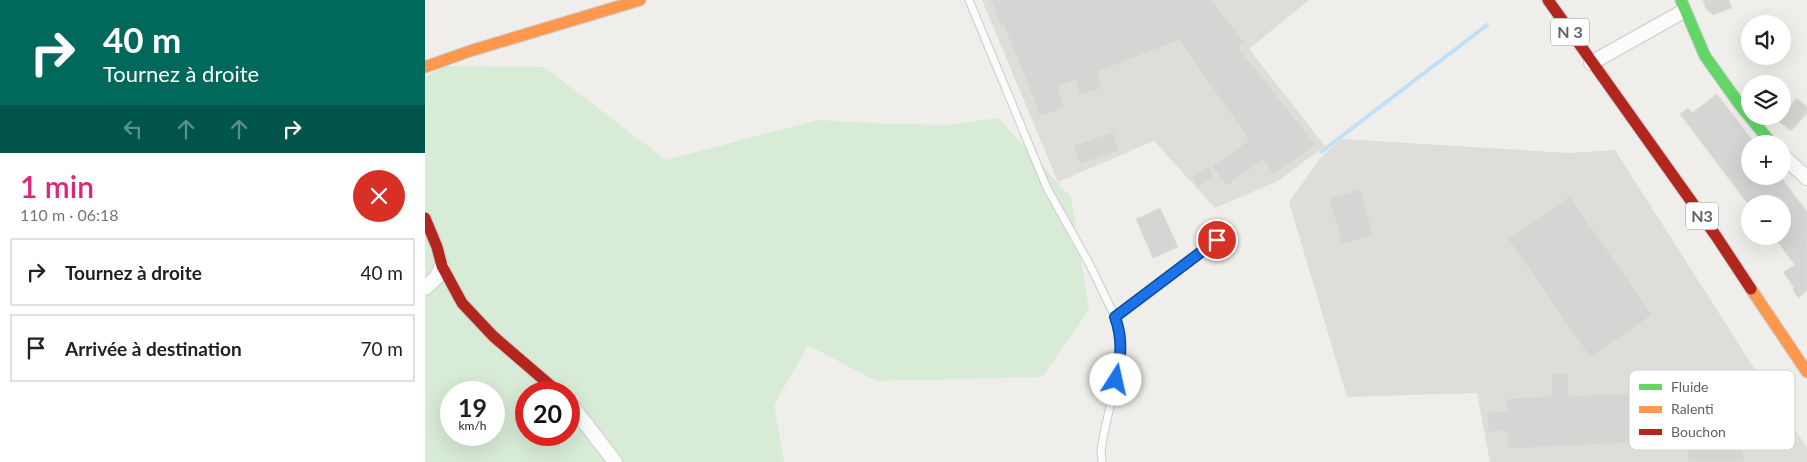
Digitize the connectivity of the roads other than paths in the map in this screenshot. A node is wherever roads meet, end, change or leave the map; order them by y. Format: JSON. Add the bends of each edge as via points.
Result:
{"nodes":[{"id":1,"x":640,"y":0,"type":"edge"},
{"id":2,"x":969,"y":0,"type":"edge"},
{"id":3,"x":1548,"y":0,"type":"edge"},
{"id":4,"x":1683,"y":5,"type":"edge"},
{"id":5,"x":1591,"y":63,"type":"junction"},
{"id":6,"x":425,"y":67,"type":"edge"},
{"id":7,"x":1765,"y":135,"type":"edge"},
{"id":8,"x":1791,"y":163,"type":"edge"},
{"id":9,"x":1807,"y":178,"type":"edge"},
{"id":10,"x":425,"y":218,"type":"edge"},
{"id":11,"x":1217,"y":240,"type":"dead end"},
{"id":12,"x":442,"y":266,"type":"junction"},
{"id":13,"x":425,"y":288,"type":"edge"},
{"id":14,"x":1115,"y":317,"type":"junction"},
{"id":15,"x":1807,"y":372,"type":"edge"},
{"id":16,"x":545,"y":381,"type":"edge"},
{"id":17,"x":580,"y":416,"type":"edge"},
{"id":18,"x":615,"y":462,"type":"edge"},
{"id":19,"x":1102,"y":462,"type":"edge"}],
"edges":[{"from":1,"to":6,"type":"main road"},
{"from":2,"to":14,"type":"lane","via":[[1047,188]]},
{"from":3,"to":5,"type":"main road","number":"N 3"},
{"from":4,"to":5,"type":"street"},
{"from":4,"to":7,"type":"main road","via":[[1705,56]]},
{"from":5,"to":15,"type":"main road","number":"N3","via":[[1716,236]]},
{"from":8,"to":9,"type":"street"},
{"from":10,"to":12,"type":"main road"},
{"from":11,"to":14,"type":"lane"},
{"from":12,"to":13,"type":"street","via":[[436,278]]},
{"from":12,"to":16,"type":"main road","via":[[462,303],[493,336]]},
{"from":14,"to":19,"type":"lane","via":[[1121,334],[1120,362],[1104,433]]},
{"from":17,"to":18,"type":"street"}]}
